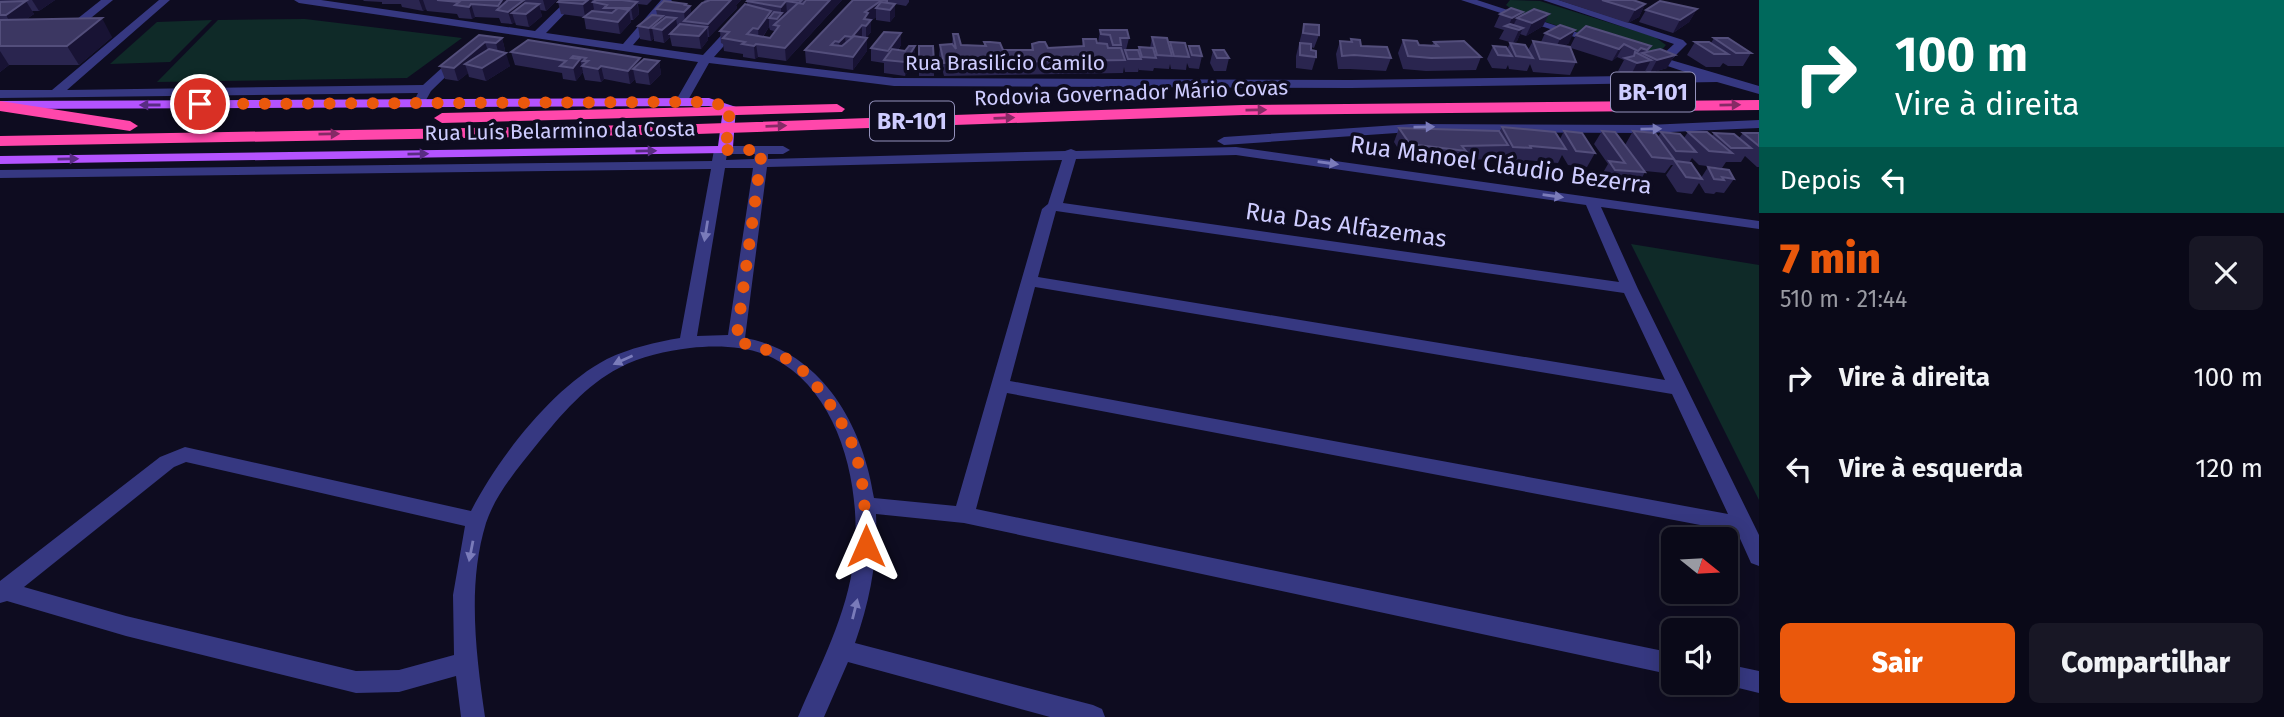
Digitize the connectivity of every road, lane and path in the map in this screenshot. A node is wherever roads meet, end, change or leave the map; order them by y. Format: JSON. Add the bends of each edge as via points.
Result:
{"nodes":[{"id":1,"x":108,"y":0,"type":"edge"},
{"id":2,"x":165,"y":0,"type":"edge"},
{"id":3,"x":299,"y":0,"type":"edge"},
{"id":4,"x":573,"y":0,"type":"edge"},
{"id":5,"x":667,"y":0,"type":"edge"},
{"id":6,"x":760,"y":0,"type":"edge"},
{"id":7,"x":1466,"y":0,"type":"edge"},
{"id":8,"x":1548,"y":0,"type":"edge"},
{"id":9,"x":54,"y":34,"type":"edge"},
{"id":10,"x":532,"y":34,"type":"junction"},
{"id":11,"x":487,"y":43,"type":"edge"},
{"id":12,"x":1611,"y":45,"type":"edge"},
{"id":13,"x":624,"y":49,"type":"junction"},
{"id":14,"x":466,"y":53,"type":"edge"},
{"id":15,"x":1637,"y":53,"type":"edge"},
{"id":16,"x":705,"y":60,"type":"junction"},
{"id":17,"x":1662,"y":62,"type":"junction"},
{"id":18,"x":1717,"y":78,"type":"junction"},
{"id":19,"x":426,"y":89,"type":"junction"},
{"id":20,"x":1759,"y":90,"type":"edge"},
{"id":21,"x":54,"y":93,"type":"junction"},
{"id":22,"x":0,"y":94,"type":"edge"},
{"id":23,"x":681,"y":102,"type":"junction"},
{"id":24,"x":419,"y":103,"type":"junction"},
{"id":25,"x":41,"y":105,"type":"junction"},
{"id":26,"x":1759,"y":105,"type":"edge"},
{"id":27,"x":0,"y":106,"type":"edge"},
{"id":28,"x":1759,"y":124,"type":"edge"},
{"id":29,"x":130,"y":126,"type":"junction"},
{"id":30,"x":0,"y":128,"type":"edge"},
{"id":31,"x":0,"y":141,"type":"edge"},
{"id":32,"x":1071,"y":153,"type":"junction"},
{"id":33,"x":719,"y":157,"type":"junction"},
{"id":34,"x":761,"y":157,"type":"junction"},
{"id":35,"x":0,"y":160,"type":"edge"},
{"id":36,"x":0,"y":174,"type":"edge"},
{"id":37,"x":1592,"y":202,"type":"junction"},
{"id":38,"x":1055,"y":206,"type":"junction"},
{"id":39,"x":1759,"y":225,"type":"edge"},
{"id":40,"x":1030,"y":281,"type":"junction"},
{"id":41,"x":1630,"y":289,"type":"junction"},
{"id":42,"x":688,"y":341,"type":"junction"},
{"id":43,"x":736,"y":342,"type":"junction"},
{"id":44,"x":1001,"y":386,"type":"junction"},
{"id":45,"x":1678,"y":389,"type":"junction"},
{"id":46,"x":866,"y":506,"type":"junction"},
{"id":47,"x":964,"y":514,"type":"junction"},
{"id":48,"x":477,"y":521,"type":"junction"},
{"id":49,"x":1744,"y":526,"type":"junction"},
{"id":50,"x":1759,"y":557,"type":"edge"},
{"id":51,"x":2,"y":593,"type":"edge"},
{"id":52,"x":842,"y":650,"type":"junction"},
{"id":53,"x":1661,"y":661,"type":"edge"},
{"id":54,"x":465,"y":662,"type":"junction"},
{"id":55,"x":1738,"y":678,"type":"edge"},
{"id":56,"x":1759,"y":682,"type":"edge"},
{"id":57,"x":474,"y":717,"type":"edge"},
{"id":58,"x":810,"y":717,"type":"edge"},
{"id":59,"x":1093,"y":717,"type":"edge"}],
"edges":[{"from":1,"to":9,"type":"street","via":[[67,33]]},
{"from":2,"to":21,"type":"street"},
{"from":3,"to":10,"type":"street","name":"Rua Brasilício Camilo"},
{"from":4,"to":10,"type":"street"},
{"from":5,"to":13,"type":"street"},
{"from":6,"to":16,"type":"street"},
{"from":7,"to":12,"type":"street"},
{"from":8,"to":17,"type":"street","via":[[1679,42]]},
{"from":10,"to":11,"type":"street"},
{"from":10,"to":13,"type":"street","name":"Rua Brasilício Camilo"},
{"from":13,"to":16,"type":"street","name":"Rua Brasilício Camilo"},
{"from":14,"to":19,"type":"street"},
{"from":15,"to":17,"type":"street"},
{"from":16,"to":18,"type":"street","name":"Rua Brasilício Camilo","via":[[894,82],[1351,84]]},
{"from":16,"to":23,"type":"street"},
{"from":17,"to":18,"type":"street"},
{"from":18,"to":20,"type":"street"},
{"from":19,"to":21,"type":"street"},
{"from":19,"to":24,"type":"street"},
{"from":20,"to":29,"type":"highway","name":"Rodovia Governador Mário Covas","number":"BR-101","via":[[1249,96]]},
{"from":21,"to":22,"type":"street"},
{"from":21,"to":25,"type":"street"},
{"from":23,"to":24,"type":"main road","name":"Rua Luís Belarmino da Costa"},
{"from":23,"to":33,"type":"main road","name":"Rua Luís Belarmino da Costa","via":[[730,107],[726,147]]},
{"from":24,"to":25,"type":"main road","name":"Rua Luís Belarmino da Costa","one_way":true},
{"from":25,"to":27,"type":"main road","name":"Rua Luís Belarmino da Costa"},
{"from":31,"to":26,"type":"highway","name":"Rodovia Governador Mário Covas","number":"BR-101","one_way":true,"via":[[710,128],[1243,110]]},
{"from":27,"to":29,"type":"highway"},
{"from":34,"to":28,"type":"street","one_way":true,"via":[[1156,145],[1411,128],[1648,130]]},
{"from":29,"to":30,"type":"highway","name":"Rodovia Governador Mário Covas","number":"BR-101"},
{"from":32,"to":34,"type":"street","name":"Rua Manoel Cláudio Bezerra"},
{"from":32,"to":37,"type":"street","name":"Rua Manoel Cláudio Bezerra","one_way":true,"via":[[1237,150]]},
{"from":32,"to":38,"type":"street"},
{"from":33,"to":34,"type":"street"},
{"from":35,"to":33,"type":"main road","name":"Rua Luís Belarmino da Costa","one_way":true},
{"from":33,"to":36,"type":"street"},
{"from":33,"to":42,"type":"street","one_way":true},
{"from":34,"to":43,"type":"street"},
{"from":37,"to":39,"type":"street","name":"Rua Manoel Cláudio Bezerra"},
{"from":37,"to":41,"type":"street"},
{"from":38,"to":40,"type":"street","via":[[1049,209]]},
{"from":38,"to":41,"type":"street","name":"Rua Das Alfazemas"},
{"from":40,"to":44,"type":"street"},
{"from":40,"to":45,"type":"street"},
{"from":41,"to":45,"type":"street"},
{"from":42,"to":43,"type":"street"},
{"from":42,"to":48,"type":"street","one_way":true,"via":[[640,352],[607,367],[564,400],[515,456]]},
{"from":43,"to":46,"type":"street","via":[[793,363],[830,403],[854,449]]},
{"from":44,"to":47,"type":"street"},
{"from":44,"to":49,"type":"street"},
{"from":45,"to":49,"type":"street"},
{"from":46,"to":47,"type":"street"},
{"from":52,"to":46,"type":"street","one_way":true,"via":[[866,566]]},
{"from":47,"to":53,"type":"street"},
{"from":48,"to":51,"type":"street","via":[[185,454],[167,462]]},
{"from":48,"to":54,"type":"street","one_way":true,"via":[[465,585]]},
{"from":49,"to":50,"type":"street"},
{"from":51,"to":54,"type":"street","via":[[356,682],[403,682]]},
{"from":52,"to":58,"type":"street"},
{"from":52,"to":59,"type":"street"},
{"from":54,"to":57,"type":"street"},
{"from":55,"to":56,"type":"street"}]}
